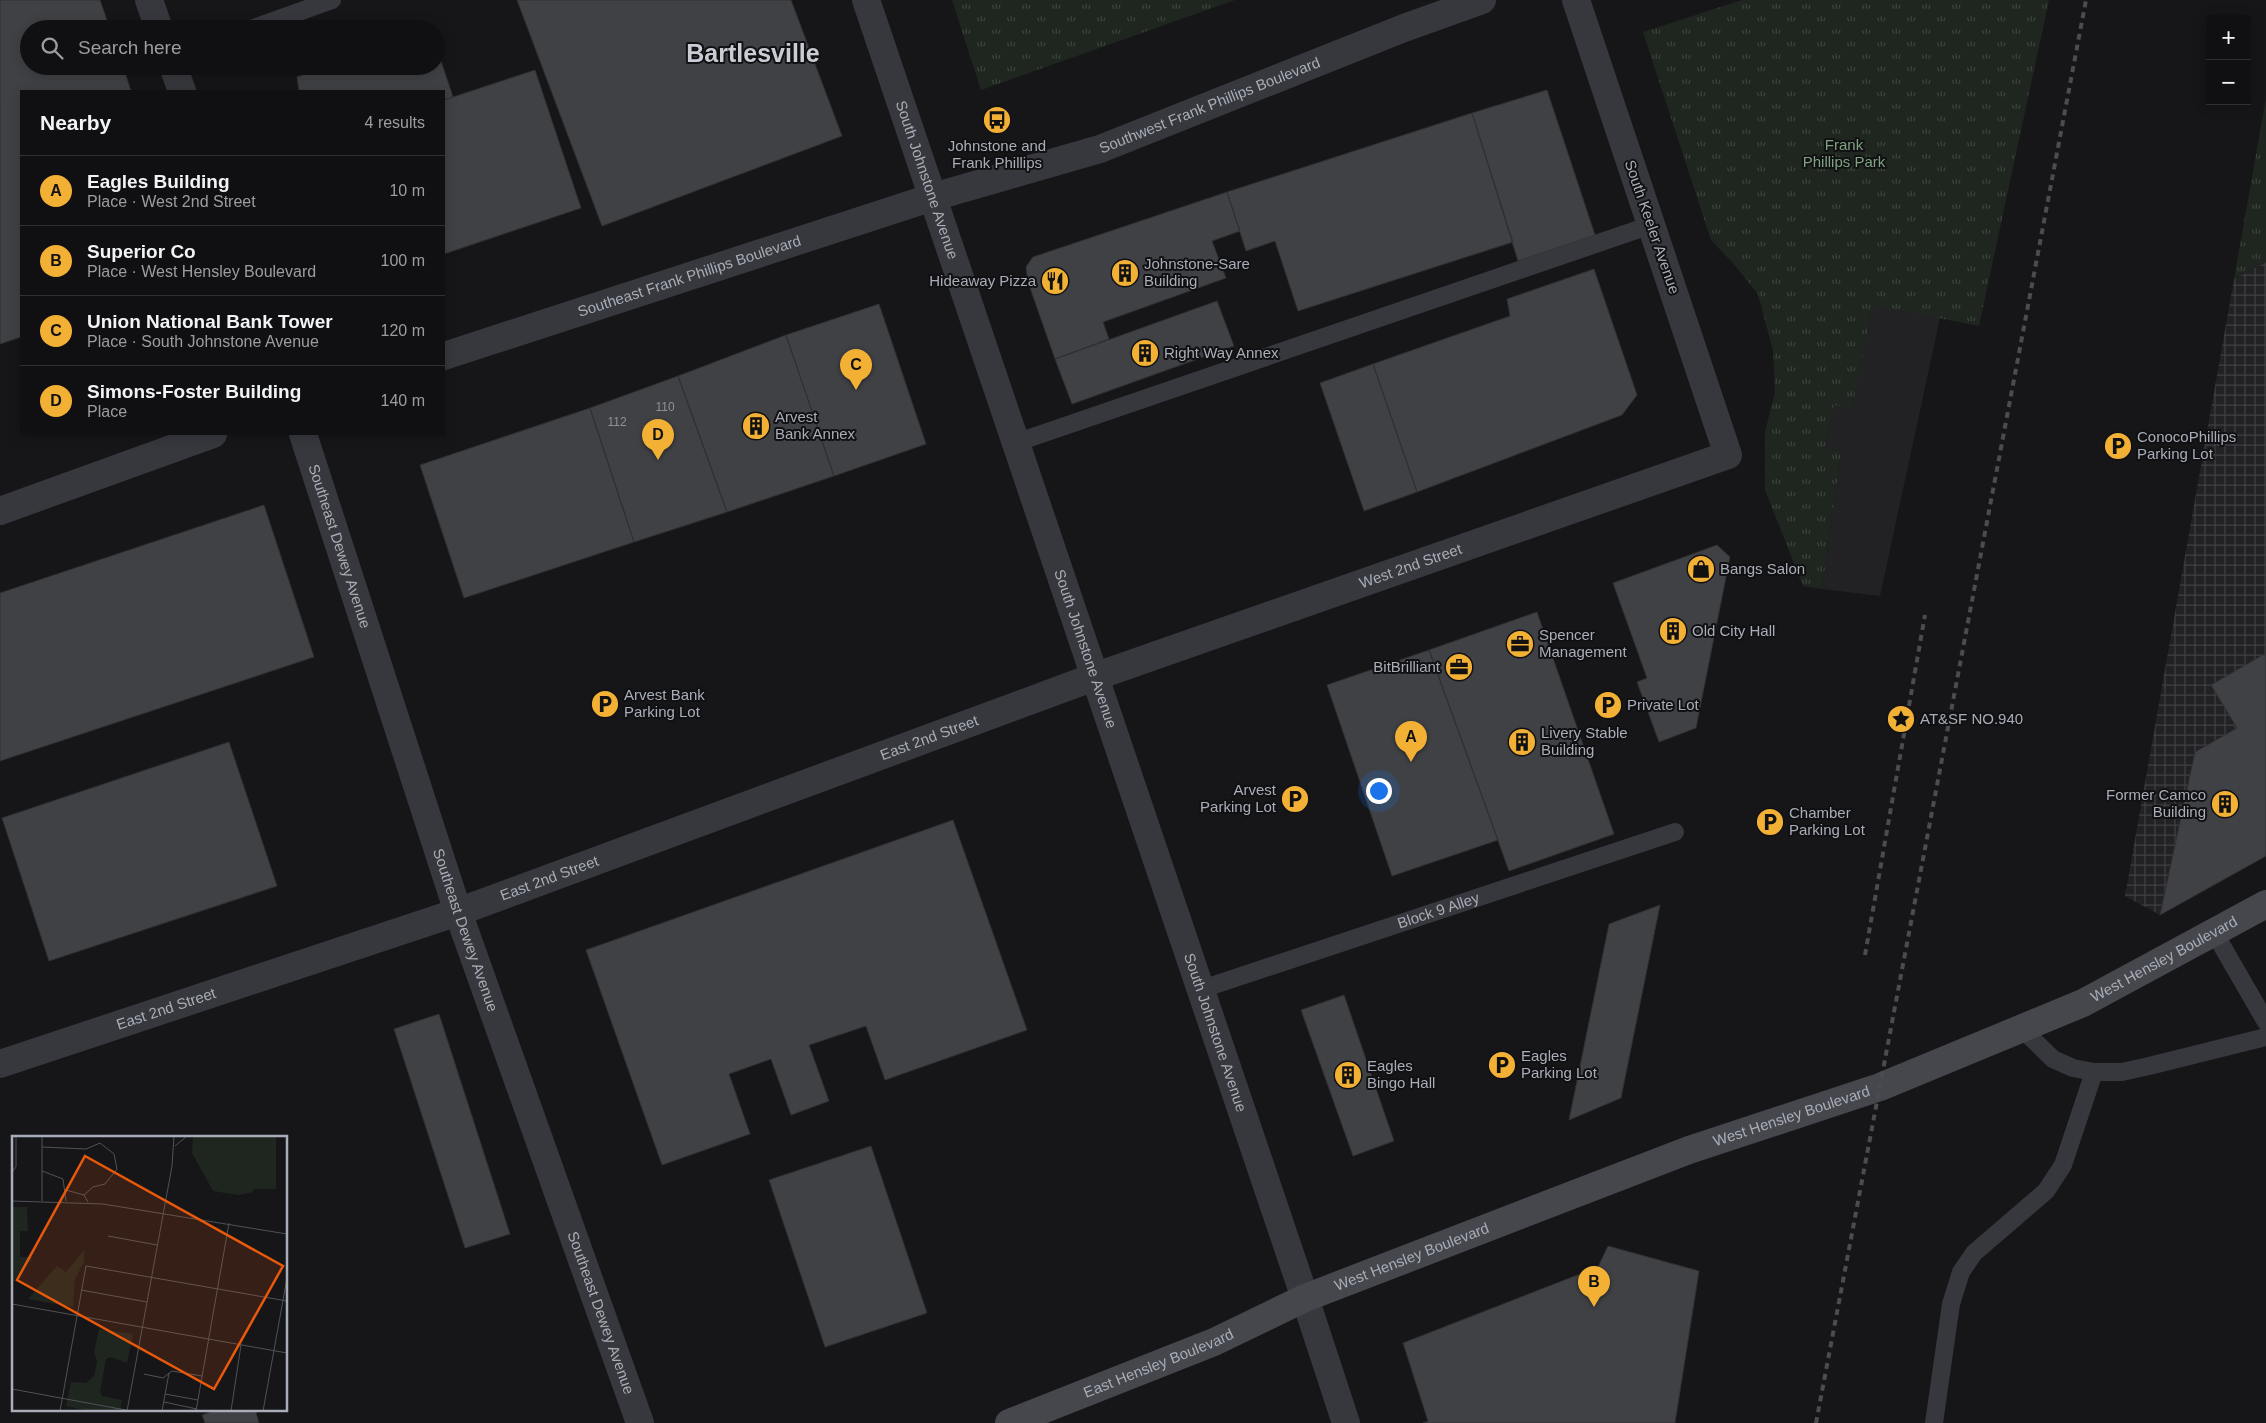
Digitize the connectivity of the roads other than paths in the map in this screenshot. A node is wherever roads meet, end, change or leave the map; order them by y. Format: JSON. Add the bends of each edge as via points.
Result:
{"nodes":[{"id":1,"x":149,"y":0,"type":"edge"},
{"id":2,"x":332,"y":0,"type":"edge"},
{"id":3,"x":866,"y":0,"type":"edge"},
{"id":4,"x":1482,"y":0,"type":"edge"},
{"id":5,"x":1576,"y":0,"type":"edge"},
{"id":6,"x":157,"y":20,"type":"edge"},
{"id":7,"x":276,"y":20,"type":"edge"},
{"id":8,"x":176,"y":75,"type":"edge"},
{"id":9,"x":182,"y":90,"type":"edge"},
{"id":10,"x":933,"y":196,"type":"junction"},
{"id":11,"x":1651,"y":225,"type":"junction"},
{"id":12,"x":445,"y":356,"type":"edge"},
{"id":13,"x":210,"y":435,"type":"edge"},
{"id":14,"x":303,"y":435,"type":"edge"},
{"id":15,"x":1015,"y":443,"type":"junction"},
{"id":16,"x":1728,"y":455,"type":"joint"},
{"id":17,"x":0,"y":511,"type":"edge"},
{"id":18,"x":1094,"y":677,"type":"junction"},
{"id":19,"x":1675,"y":832,"type":"dead end"},
{"id":20,"x":2266,"y":904,"type":"edge"},
{"id":21,"x":458,"y":912,"type":"junction"},
{"id":22,"x":2214,"y":932,"type":"junction"},
{"id":23,"x":1202,"y":989,"type":"junction"},
{"id":24,"x":2266,"y":1022,"type":"edge"},
{"id":25,"x":2021,"y":1028,"type":"junction"},
{"id":26,"x":2266,"y":1037,"type":"edge"},
{"id":27,"x":0,"y":1064,"type":"edge"},
{"id":28,"x":2094,"y":1072,"type":"junction"},
{"id":29,"x":1305,"y":1298,"type":"junction"},
{"id":30,"x":640,"y":1423,"type":"edge"},
{"id":31,"x":1009,"y":1423,"type":"edge"},
{"id":32,"x":1346,"y":1423,"type":"edge"},
{"id":33,"x":1934,"y":1423,"type":"edge"}],
"edges":[{"from":1,"to":6,"type":"street"},
{"from":2,"to":7,"type":"lane"},
{"from":3,"to":10,"type":"street","name":"South Johnstone Avenue"},
{"from":4,"to":10,"type":"street","name":"Southwest Frank Phillips Boulevard","via":[[1100,148]]},
{"from":5,"to":11,"type":"street","name":"South Keeler Avenue"},
{"from":8,"to":9,"type":"street"},
{"from":10,"to":12,"type":"street","name":"Southeast Frank Phillips Boulevard"},
{"from":10,"to":15,"type":"street","name":"South Johnstone Avenue"},
{"from":11,"to":15,"type":"lane"},
{"from":11,"to":16,"type":"street","name":"South Keeler Avenue"},
{"from":13,"to":17,"type":"street"},
{"from":14,"to":21,"type":"street","name":"Southeast Dewey Avenue"},
{"from":15,"to":18,"type":"street","name":"South Johnstone Avenue"},
{"from":16,"to":18,"type":"street","name":"West 2nd Street"},
{"from":18,"to":21,"type":"street","name":"East 2nd Street"},
{"from":18,"to":23,"type":"street","name":"South Johnstone Avenue"},
{"from":19,"to":23,"type":"lane","name":"Block 9 Alley"},
{"from":20,"to":22,"type":"main road","name":"West Hensley Boulevard"},
{"from":21,"to":27,"type":"street","name":"East 2nd Street"},
{"from":21,"to":30,"type":"street","name":"Southeast Dewey Avenue"},
{"from":22,"to":24,"type":"lane"},
{"from":22,"to":25,"type":"main road","name":"West Hensley Boulevard","via":[[2083,1002]]},
{"from":23,"to":29,"type":"street","name":"South Johnstone Avenue"},
{"from":25,"to":28,"type":"lane","via":[[2054,1059],[2073,1068]]},
{"from":25,"to":29,"type":"main road","name":"West Hensley Boulevard","via":[[1880,1086],[1689,1150]]},
{"from":26,"to":28,"type":"lane","via":[[2122,1072]]},
{"from":28,"to":33,"type":"lane","via":[[2063,1165],[2046,1191],[1974,1253],[1961,1272],[1951,1304]]},
{"from":29,"to":31,"type":"main road","name":"East Hensley Boulevard","via":[[1214,1342]]},
{"from":29,"to":32,"type":"street","name":"South Johnstone Avenue"}]}
